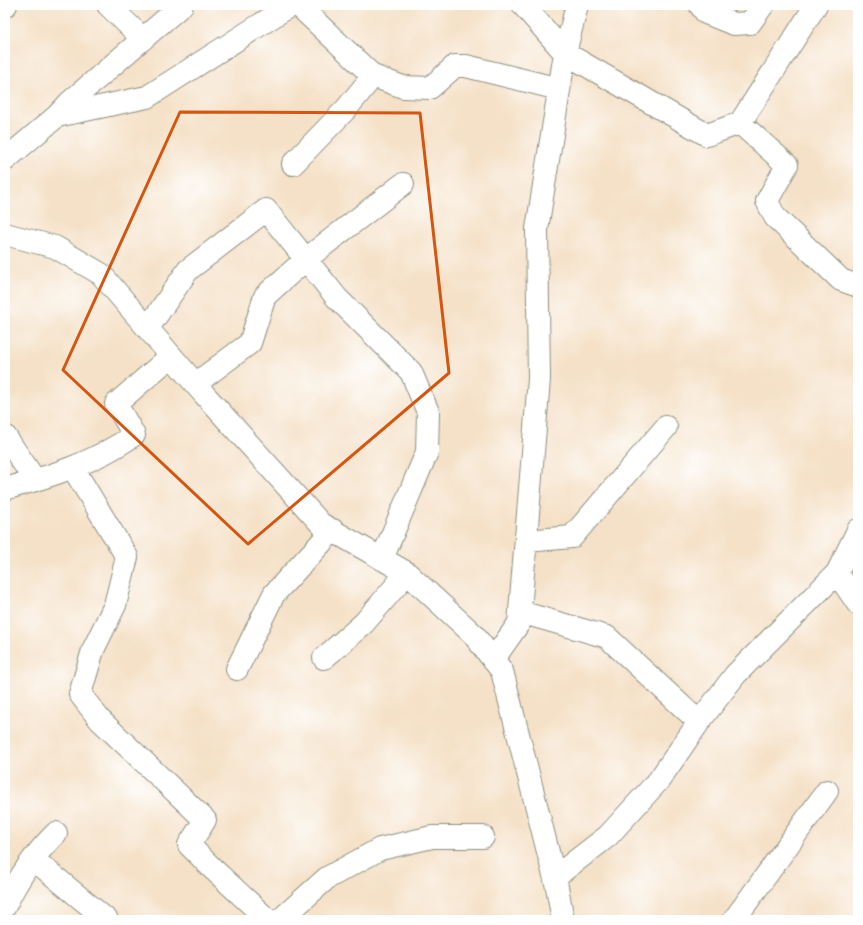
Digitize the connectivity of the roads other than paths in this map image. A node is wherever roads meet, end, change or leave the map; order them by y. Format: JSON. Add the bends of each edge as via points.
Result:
{"nodes":[{"id":1,"x":108,"y":5,"type":"edge"},
{"id":2,"x":182,"y":5,"type":"edge"},
{"id":3,"x":291,"y":5,"type":"edge"},
{"id":4,"x":298,"y":5,"type":"edge"},
{"id":5,"x":523,"y":5,"type":"edge"},
{"id":6,"x":577,"y":5,"type":"edge"},
{"id":7,"x":700,"y":5,"type":"edge"},
{"id":8,"x":763,"y":5,"type":"edge"},
{"id":9,"x":816,"y":5,"type":"edge"},
{"id":10,"x":143,"y":39,"type":"junction"},
{"id":11,"x":565,"y":53,"type":"junction"},
{"id":12,"x":373,"y":76,"type":"junction"},
{"id":13,"x":559,"y":89,"type":"junction"},
{"id":14,"x":57,"y":116,"type":"junction"},
{"id":15,"x":740,"y":123,"type":"junction"},
{"id":16,"x":5,"y":160,"type":"edge"},
{"id":17,"x":293,"y":164,"type":"dead end"},
{"id":18,"x":403,"y":184,"type":"dead end"},
{"id":19,"x":5,"y":234,"type":"edge"},
{"id":20,"x":306,"y":259,"type":"junction"},
{"id":21,"x":858,"y":286,"type":"edge"},
{"id":22,"x":148,"y":328,"type":"junction"},
{"id":23,"x":172,"y":356,"type":"junction"},
{"id":24,"x":195,"y":384,"type":"junction"},
{"id":25,"x":666,"y":427,"type":"dead end"},
{"id":26,"x":5,"y":436,"type":"edge"},
{"id":27,"x":73,"y":468,"type":"junction"},
{"id":28,"x":35,"y":480,"type":"junction"},
{"id":29,"x":5,"y":489,"type":"edge"},
{"id":30,"x":333,"y":530,"type":"junction"},
{"id":31,"x":858,"y":530,"type":"edge"},
{"id":32,"x":526,"y":541,"type":"junction"},
{"id":33,"x":382,"y":559,"type":"junction"},
{"id":34,"x":406,"y":573,"type":"junction"},
{"id":35,"x":848,"y":574,"type":"edge"},
{"id":36,"x":858,"y":604,"type":"edge"},
{"id":37,"x":520,"y":612,"type":"junction"},
{"id":38,"x":324,"y":658,"type":"dead end"},
{"id":39,"x":492,"y":660,"type":"junction"},
{"id":40,"x":237,"y":669,"type":"dead end"},
{"id":41,"x":698,"y":722,"type":"junction"},
{"id":42,"x":827,"y":791,"type":"dead end"},
{"id":43,"x":56,"y":833,"type":"dead end"},
{"id":44,"x":483,"y":837,"type":"dead end"},
{"id":45,"x":33,"y":859,"type":"junction"},
{"id":46,"x":555,"y":878,"type":"junction"},
{"id":47,"x":10,"y":879,"type":"edge"},
{"id":48,"x":5,"y":906,"type":"edge"},
{"id":49,"x":288,"y":917,"type":"edge"},
{"id":50,"x":107,"y":920,"type":"edge"},
{"id":51,"x":268,"y":920,"type":"edge"},
{"id":52,"x":564,"y":920,"type":"edge"},
{"id":53,"x":734,"y":920,"type":"edge"}],
"edges":[{"from":1,"to":10,"type":"street"},
{"from":2,"to":10,"type":"street"},
{"from":3,"to":14,"type":"street","via":[[147,97]]},
{"from":4,"to":12,"type":"street"},
{"from":5,"to":11,"type":"street"},
{"from":6,"to":11,"type":"street"},
{"from":7,"to":8,"type":"street","via":[[706,13],[734,24],[750,23]]},
{"from":9,"to":15,"type":"street"},
{"from":10,"to":14,"type":"street"},
{"from":11,"to":13,"type":"street"},
{"from":11,"to":15,"type":"street","via":[[708,135]]},
{"from":12,"to":13,"type":"street","via":[[403,87],[430,88],[455,66],[466,66]]},
{"from":12,"to":17,"type":"street","via":[[347,108]]},
{"from":13,"to":32,"type":"street","via":[[537,230],[539,379]]},
{"from":14,"to":16,"type":"street"},
{"from":15,"to":21,"type":"street","via":[[787,165],[767,201],[775,217],[842,280]]},
{"from":18,"to":20,"type":"street"},
{"from":19,"to":22,"type":"street","via":[[55,247],[100,274]]},
{"from":20,"to":22,"type":"street","via":[[266,210],[188,270]]},
{"from":20,"to":24,"type":"street","via":[[265,296],[250,342]]},
{"from":20,"to":33,"type":"street","via":[[337,298],[411,372],[428,412],[427,452]]},
{"from":22,"to":23,"type":"street"},
{"from":23,"to":24,"type":"street"},
{"from":23,"to":27,"type":"street","via":[[116,404],[134,435],[114,449]]},
{"from":24,"to":30,"type":"street","via":[[321,524]]},
{"from":25,"to":32,"type":"street","via":[[572,537]]},
{"from":26,"to":28,"type":"street"},
{"from":27,"to":28,"type":"street"},
{"from":27,"to":51,"type":"street","via":[[127,557],[115,605],[93,650],[80,694],[100,720],[205,820],[189,844],[213,870]]},
{"from":28,"to":29,"type":"street"},
{"from":30,"to":33,"type":"street"},
{"from":30,"to":40,"type":"street","via":[[274,594]]},
{"from":31,"to":35,"type":"street"},
{"from":32,"to":37,"type":"street"},
{"from":33,"to":34,"type":"street"},
{"from":34,"to":38,"type":"street","via":[[364,623]]},
{"from":34,"to":39,"type":"street","via":[[473,634]]},
{"from":35,"to":36,"type":"street"},
{"from":35,"to":41,"type":"street","via":[[736,674]]},
{"from":37,"to":39,"type":"street","via":[[519,623]]},
{"from":37,"to":41,"type":"street","via":[[607,637]]},
{"from":39,"to":46,"type":"street","via":[[502,671]]},
{"from":41,"to":46,"type":"street","via":[[659,780],[608,836]]},
{"from":42,"to":53,"type":"street"},
{"from":43,"to":45,"type":"street"},
{"from":44,"to":49,"type":"street","via":[[432,837],[380,849],[327,878]]},
{"from":45,"to":47,"type":"street"},
{"from":45,"to":50,"type":"street"},
{"from":46,"to":52,"type":"street"},
{"from":47,"to":48,"type":"street"}]}
